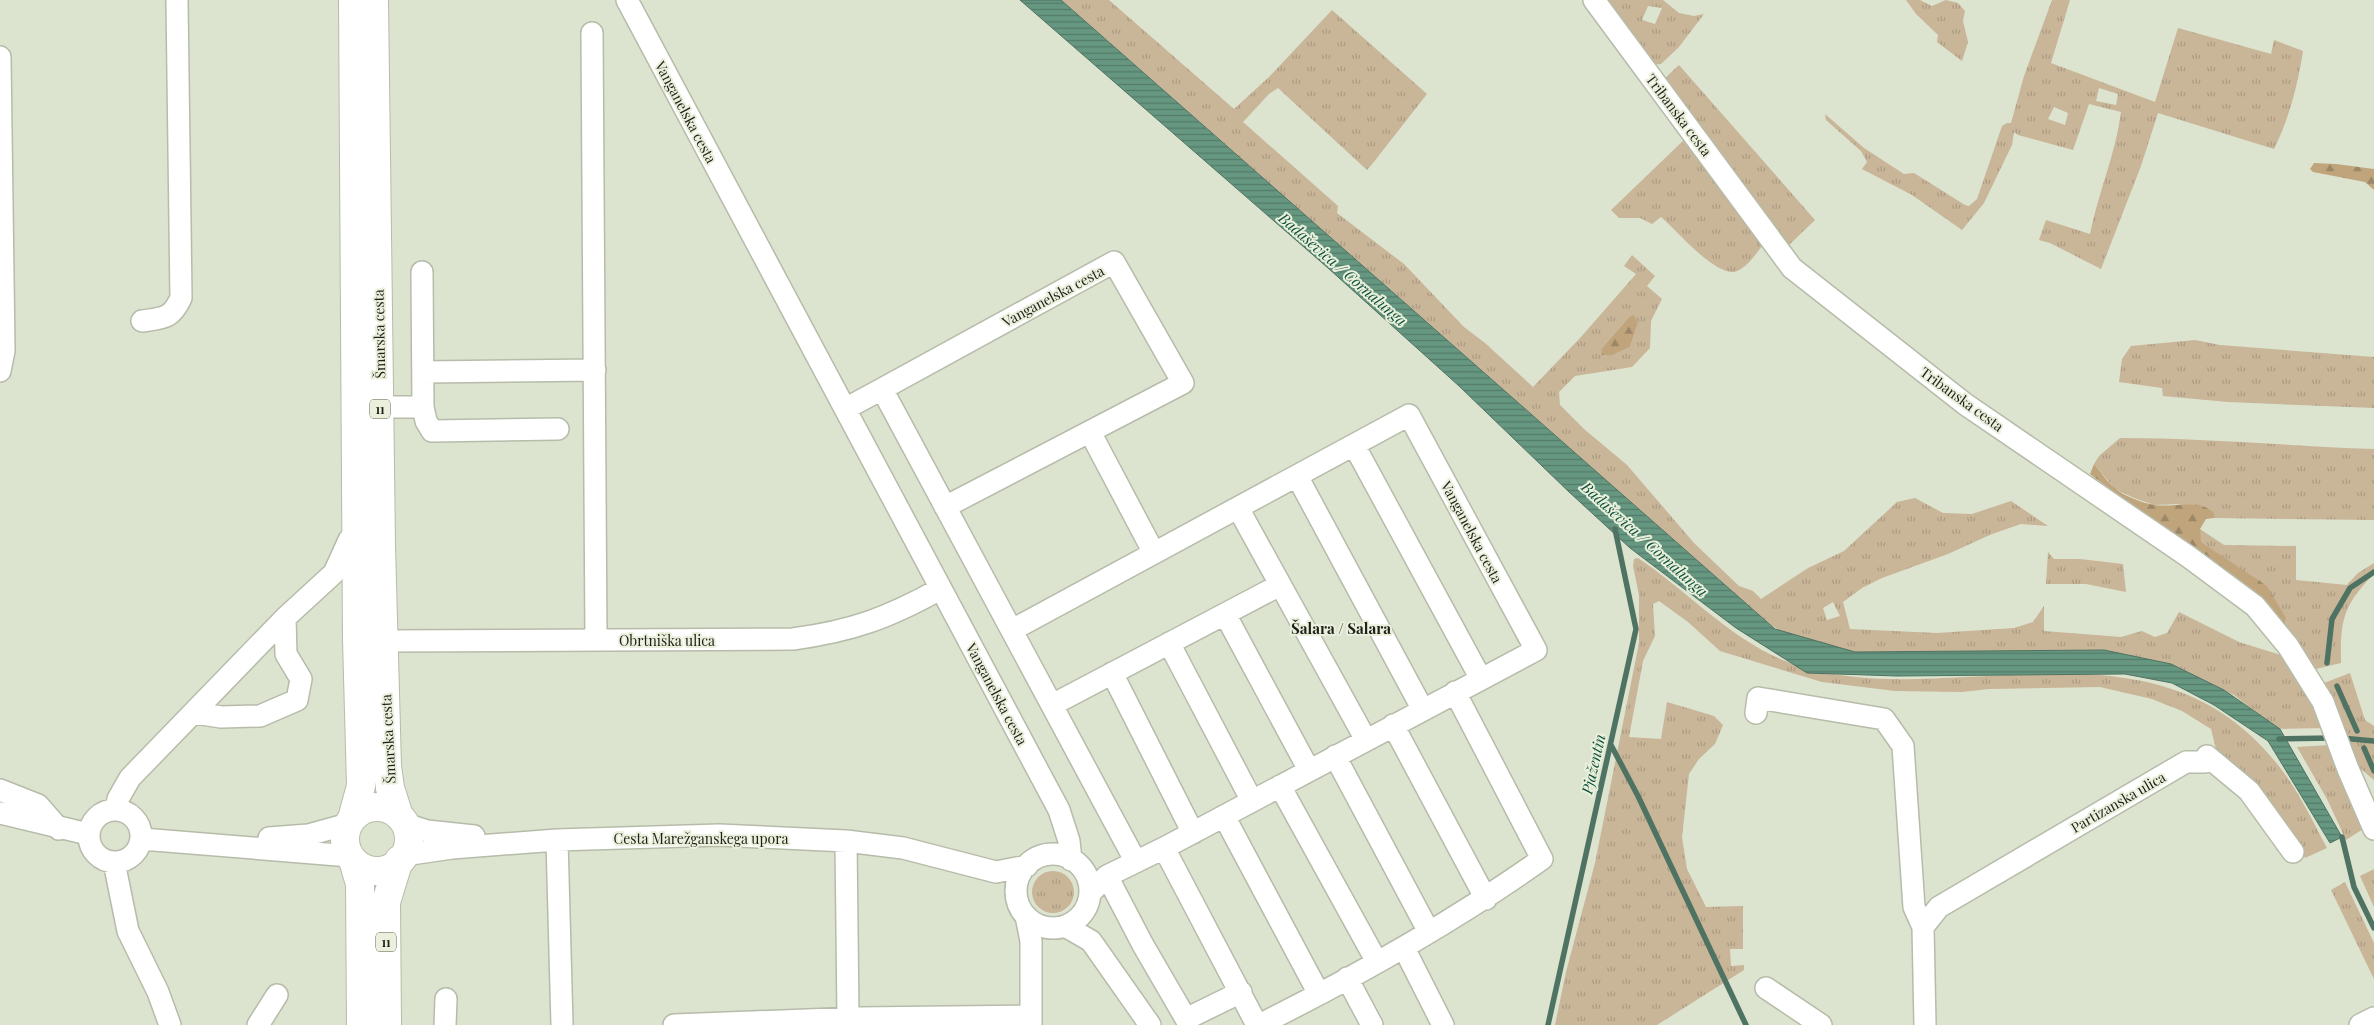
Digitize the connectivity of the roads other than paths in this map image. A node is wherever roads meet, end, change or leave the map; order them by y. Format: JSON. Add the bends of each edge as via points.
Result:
{"nodes":[{"id":1,"x":177,"y":0,"type":"edge"},
{"id":2,"x":353,"y":0,"type":"edge"},
{"id":3,"x":374,"y":0,"type":"edge"},
{"id":4,"x":627,"y":0,"type":"edge"},
{"id":5,"x":1594,"y":0,"type":"edge"},
{"id":6,"x":592,"y":34,"type":"dead end"},
{"id":7,"x":0,"y":57,"type":"edge"},
{"id":8,"x":422,"y":272,"type":"dead end"},
{"id":9,"x":142,"y":321,"type":"dead end"},
{"id":10,"x":595,"y":370,"type":"junction"},
{"id":11,"x":0,"y":371,"type":"edge"},
{"id":12,"x":423,"y":372,"type":"junction"},
{"id":13,"x":882,"y":389,"type":"junction"},
{"id":14,"x":423,"y":406,"type":"junction"},
{"id":15,"x":380,"y":407,"type":"junction"},
{"id":16,"x":845,"y":409,"type":"junction"},
{"id":17,"x":558,"y":429,"type":"dead end"},
{"id":18,"x":1090,"y":432,"type":"junction"},
{"id":19,"x":1354,"y":445,"type":"junction"},
{"id":20,"x":1297,"y":476,"type":"junction"},
{"id":21,"x":946,"y":507,"type":"junction"},
{"id":22,"x":1238,"y":508,"type":"junction"},
{"id":23,"x":357,"y":534,"type":"junction"},
{"id":24,"x":1154,"y":553,"type":"junction"},
{"id":25,"x":1280,"y":585,"type":"junction"},
{"id":26,"x":940,"y":589,"type":"junction"},
{"id":27,"x":1226,"y":614,"type":"junction"},
{"id":28,"x":285,"y":618,"type":"junction"},
{"id":29,"x":1012,"y":630,"type":"junction"},
{"id":30,"x":596,"y":640,"type":"junction"},
{"id":31,"x":384,"y":641,"type":"junction"},
{"id":32,"x":1169,"y":643,"type":"junction"},
{"id":33,"x":252,"y":652,"type":"junction"},
{"id":34,"x":286,"y":654,"type":"junction"},
{"id":35,"x":1112,"y":673,"type":"junction"},
{"id":36,"x":1481,"y":679,"type":"junction"},
{"id":37,"x":1455,"y":692,"type":"junction"},
{"id":38,"x":1052,"y":705,"type":"junction"},
{"id":39,"x":1423,"y":710,"type":"junction"},
{"id":40,"x":195,"y":713,"type":"junction"},
{"id":41,"x":1756,"y":713,"type":"dead end"},
{"id":42,"x":1393,"y":725,"type":"junction"},
{"id":43,"x":1366,"y":740,"type":"junction"},
{"id":44,"x":1336,"y":756,"type":"junction"},
{"id":45,"x":1309,"y":770,"type":"junction"},
{"id":46,"x":1280,"y":786,"type":"junction"},
{"id":47,"x":0,"y":790,"type":"edge"},
{"id":48,"x":1252,"y":801,"type":"junction"},
{"id":49,"x":116,"y":809,"type":"junction"},
{"id":50,"x":0,"y":813,"type":"edge"},
{"id":51,"x":1224,"y":816,"type":"junction"},
{"id":52,"x":402,"y":820,"type":"junction"},
{"id":53,"x":1063,"y":820,"type":"junction"},
{"id":54,"x":350,"y":821,"type":"junction"},
{"id":55,"x":59,"y":829,"type":"junction"},
{"id":56,"x":2374,"y":829,"type":"edge"},
{"id":57,"x":1193,"y":832,"type":"junction"},
{"id":58,"x":88,"y":834,"type":"junction"},
{"id":59,"x":142,"y":839,"type":"junction"},
{"id":60,"x":557,"y":840,"type":"junction"},
{"id":61,"x":846,"y":840,"type":"junction"},
{"id":62,"x":204,"y":843,"type":"junction"},
{"id":63,"x":1164,"y":848,"type":"junction"},
{"id":64,"x":2293,"y":852,"type":"dead end"},
{"id":65,"x":1049,"y":855,"type":"junction"},
{"id":66,"x":352,"y":858,"type":"junction"},
{"id":67,"x":401,"y":858,"type":"junction"},
{"id":68,"x":114,"y":862,"type":"junction"},
{"id":69,"x":1136,"y":862,"type":"junction"},
{"id":70,"x":1078,"y":865,"type":"junction"},
{"id":71,"x":1027,"y":866,"type":"junction"},
{"id":72,"x":996,"y":872,"type":"junction"},
{"id":73,"x":1107,"y":876,"type":"junction"},
{"id":74,"x":1017,"y":892,"type":"junction"},
{"id":75,"x":1486,"y":898,"type":"junction"},
{"id":76,"x":1088,"y":902,"type":"junction"},
{"id":77,"x":1026,"y":916,"type":"junction"},
{"id":78,"x":1057,"y":927,"type":"junction"},
{"id":79,"x":1923,"y":927,"type":"junction"},
{"id":80,"x":1429,"y":932,"type":"junction"},
{"id":81,"x":1031,"y":941,"type":"junction"},
{"id":82,"x":1091,"y":941,"type":"junction"},
{"id":83,"x":1404,"y":948,"type":"junction"},
{"id":84,"x":1377,"y":962,"type":"junction"},
{"id":85,"x":1347,"y":978,"type":"junction"},
{"id":86,"x":1766,"y":988,"type":"dead end"},
{"id":87,"x":1241,"y":992,"type":"junction"},
{"id":88,"x":1318,"y":994,"type":"junction"},
{"id":89,"x":277,"y":995,"type":"dead end"},
{"id":90,"x":446,"y":999,"type":"dead end"},
{"id":91,"x":1294,"y":1017,"type":"edge"},
{"id":92,"x":848,"y":1018,"type":"junction"},
{"id":93,"x":2374,"y":1018,"type":"edge"},
{"id":94,"x":1031,"y":1020,"type":"edge"},
{"id":95,"x":170,"y":1025,"type":"edge"},
{"id":96,"x":258,"y":1025,"type":"edge"},
{"id":97,"x":361,"y":1025,"type":"edge"},
{"id":98,"x":387,"y":1025,"type":"edge"},
{"id":99,"x":445,"y":1025,"type":"edge"},
{"id":100,"x":562,"y":1025,"type":"edge"},
{"id":101,"x":674,"y":1025,"type":"edge"},
{"id":102,"x":1150,"y":1025,"type":"edge"},
{"id":103,"x":1258,"y":1025,"type":"edge"},
{"id":104,"x":1372,"y":1025,"type":"edge"},
{"id":105,"x":1444,"y":1025,"type":"edge"},
{"id":106,"x":1822,"y":1025,"type":"edge"},
{"id":107,"x":1925,"y":1025,"type":"edge"},
{"id":108,"x":2360,"y":1025,"type":"edge"}],
"edges":[{"from":1,"to":9,"type":"street","via":[[181,298],[175,311],[164,318]]},
{"from":2,"to":23,"type":"main road","name":"Šmarska cesta","number":"11"},
{"from":3,"to":15,"type":"main road","name":"Šmarska cesta","number":"11"},
{"from":4,"to":16,"type":"street","name":"Vanganelska cesta"},
{"from":5,"to":56,"type":"street","name":"Tribanska cesta","via":[[1792,268],[1965,404],[2255,606],[2288,646],[2323,702]]},
{"from":6,"to":10,"type":"street"},
{"from":7,"to":11,"type":"street","via":[[4,352]]},
{"from":8,"to":12,"type":"street"},
{"from":10,"to":12,"type":"street"},
{"from":10,"to":30,"type":"street"},
{"from":12,"to":14,"type":"street"},
{"from":13,"to":16,"type":"street","name":"Vanganelska cesta"},
{"from":13,"to":18,"type":"street","name":"Vanganelska cesta","via":[[1114,262],[1183,383]]},
{"from":13,"to":21,"type":"street"},
{"from":14,"to":15,"type":"street"},
{"from":14,"to":17,"type":"street","via":[[432,432]]},
{"from":15,"to":31,"type":"main road","name":"Šmarska cesta","number":"11"},
{"from":16,"to":26,"type":"street","name":"Vanganelska cesta"},
{"from":18,"to":21,"type":"street","name":"Vanganelska cesta"},
{"from":18,"to":24,"type":"street"},
{"from":19,"to":20,"type":"street","name":"Vanganelska cesta"},
{"from":19,"to":36,"type":"street"},
{"from":19,"to":36,"type":"street","name":"Vanganelska cesta","via":[[1409,415],[1536,650]]},
{"from":20,"to":22,"type":"street","name":"Vanganelska cesta"},
{"from":20,"to":39,"type":"street"},
{"from":21,"to":29,"type":"street"},
{"from":22,"to":24,"type":"street","name":"Vanganelska cesta"},
{"from":22,"to":25,"type":"street"},
{"from":23,"to":28,"type":"street","via":[[349,540],[334,573]]},
{"from":23,"to":54,"type":"main road","name":"Šmarska cesta","number":"11","via":[[361,786]]},
{"from":24,"to":29,"type":"street","name":"Vanganelska cesta"},
{"from":25,"to":27,"type":"street"},
{"from":25,"to":43,"type":"street"},
{"from":26,"to":30,"type":"street","name":"Obrtniška ulica","via":[[901,611],[833,634],[793,639]]},
{"from":26,"to":53,"type":"street","name":"Vanganelska cesta"},
{"from":27,"to":32,"type":"street"},
{"from":27,"to":45,"type":"street"},
{"from":28,"to":33,"type":"street"},
{"from":28,"to":34,"type":"street"},
{"from":29,"to":38,"type":"street"},
{"from":30,"to":31,"type":"street","name":"Obrtniška ulica"},
{"from":31,"to":52,"type":"main road","name":"Šmarska cesta","number":"11","via":[[388,777]]},
{"from":32,"to":35,"type":"street"},
{"from":32,"to":48,"type":"street"},
{"from":33,"to":34,"type":"street"},
{"from":33,"to":40,"type":"street"},
{"from":34,"to":40,"type":"street","via":[[301,679],[297,700],[260,716],[221,717]]},
{"from":35,"to":38,"type":"street"},
{"from":35,"to":57,"type":"street"},
{"from":36,"to":37,"type":"street","name":"Vanganelska cesta"},
{"from":37,"to":39,"type":"street","name":"Vanganelska cesta"},
{"from":37,"to":75,"type":"street","via":[[1542,859]]},
{"from":38,"to":69,"type":"street"},
{"from":39,"to":42,"type":"street","name":"Vanganelska cesta"},
{"from":40,"to":49,"type":"street","via":[[130,778]]},
{"from":41,"to":79,"type":"street","via":[[1758,698],[1884,719],[1903,746],[1914,908]]},
{"from":42,"to":43,"type":"street","name":"Vanganelska cesta"},
{"from":42,"to":75,"type":"street"},
{"from":43,"to":44,"type":"street","name":"Vanganelska cesta"},
{"from":44,"to":45,"type":"street","name":"Vanganelska cesta"},
{"from":44,"to":80,"type":"street"},
{"from":45,"to":46,"type":"street","name":"Vanganelska cesta"},
{"from":46,"to":48,"type":"street","name":"Vanganelska cesta"},
{"from":46,"to":84,"type":"street"},
{"from":47,"to":55,"type":"street","via":[[38,804]]},
{"from":48,"to":51,"type":"street","name":"Vanganelska cesta"},
{"from":49,"to":58,"type":"street","via":[[97,816]]},
{"from":49,"to":59,"type":"street","via":[[135,818]]},
{"from":50,"to":55,"type":"street"},
{"from":51,"to":57,"type":"street","name":"Vanganelska cesta"},
{"from":51,"to":88,"type":"street"},
{"from":52,"to":54,"type":"main road","via":[[380,807],[360,811]]},
{"from":52,"to":60,"type":"street","name":"Cesta Marežganskega upora","via":[[427,831],[451,835]]},
{"from":52,"to":67,"type":"main road","number":"11","via":[[408,840]]},
{"from":53,"to":65,"type":"street"},
{"from":53,"to":70,"type":"street","name":"Vanganelska cesta"},
{"from":54,"to":62,"type":"street","via":[[308,835]]},
{"from":54,"to":66,"type":"main road","number":"11","via":[[345,837]]},
{"from":55,"to":58,"type":"street"},
{"from":57,"to":63,"type":"street","name":"Vanganelska cesta"},
{"from":58,"to":68,"type":"street","via":[[95,854]]},
{"from":59,"to":62,"type":"street"},
{"from":59,"to":68,"type":"street","via":[[132,856]]},
{"from":60,"to":61,"type":"street","name":"Cesta Marežganskega upora","via":[[719,836]]},
{"from":60,"to":67,"type":"street","name":"Cesta Marežganskega upora","via":[[452,848]]},
{"from":60,"to":100,"type":"street"},
{"from":61,"to":72,"type":"street","name":"Cesta Marežganskega upora","via":[[903,848]]},
{"from":61,"to":92,"type":"street"},
{"from":62,"to":66,"type":"street"},
{"from":63,"to":69,"type":"street","name":"Vanganelska cesta"},
{"from":63,"to":87,"type":"street"},
{"from":64,"to":79,"type":"street","name":"Partizanska ulica","via":[[2249,791],[2207,756],[2204,762],[2186,762],[1939,907]]},
{"from":65,"to":70,"type":"street"},
{"from":65,"to":71,"type":"street"},
{"from":66,"to":67,"type":"main road","via":[[371,870],[391,867]]},
{"from":66,"to":97,"type":"main road","number":"11","via":[[360,884]]},
{"from":67,"to":98,"type":"main road","number":"11","via":[[386,902]]},
{"from":68,"to":95,"type":"street","via":[[128,931],[158,992]]},
{"from":69,"to":73,"type":"street","name":"Vanganelska cesta"},
{"from":70,"to":73,"type":"street"},
{"from":70,"to":76,"type":"street","via":[[1089,882]]},
{"from":71,"to":72,"type":"street","name":"Cesta Marežganskega upora"},
{"from":71,"to":74,"type":"street","via":[[1019,878]]},
{"from":72,"to":74,"type":"street","name":"Cesta Marežganskega upora"},
{"from":73,"to":76,"type":"street","name":"Vanganelska cesta"},
{"from":73,"to":87,"type":"street","via":[[1186,1019]]},
{"from":74,"to":77,"type":"street"},
{"from":75,"to":80,"type":"street"},
{"from":76,"to":78,"type":"street","via":[[1077,920]]},
{"from":76,"to":82,"type":"street"},
{"from":77,"to":78,"type":"street","via":[[1032,922]]},
{"from":77,"to":81,"type":"street"},
{"from":78,"to":81,"type":"street"},
{"from":78,"to":82,"type":"street"},
{"from":79,"to":107,"type":"street"},
{"from":80,"to":83,"type":"street"},
{"from":81,"to":94,"type":"street"},
{"from":82,"to":102,"type":"street"},
{"from":83,"to":84,"type":"street"},
{"from":83,"to":105,"type":"street"},
{"from":84,"to":85,"type":"street"},
{"from":85,"to":88,"type":"street"},
{"from":85,"to":104,"type":"street"},
{"from":86,"to":106,"type":"street"},
{"from":87,"to":103,"type":"street"},
{"from":88,"to":91,"type":"street"},
{"from":89,"to":96,"type":"street"},
{"from":90,"to":99,"type":"street"},
{"from":91,"to":103,"type":"street"},
{"from":92,"to":94,"type":"street"},
{"from":92,"to":101,"type":"street"},
{"from":93,"to":108,"type":"street"}]}
